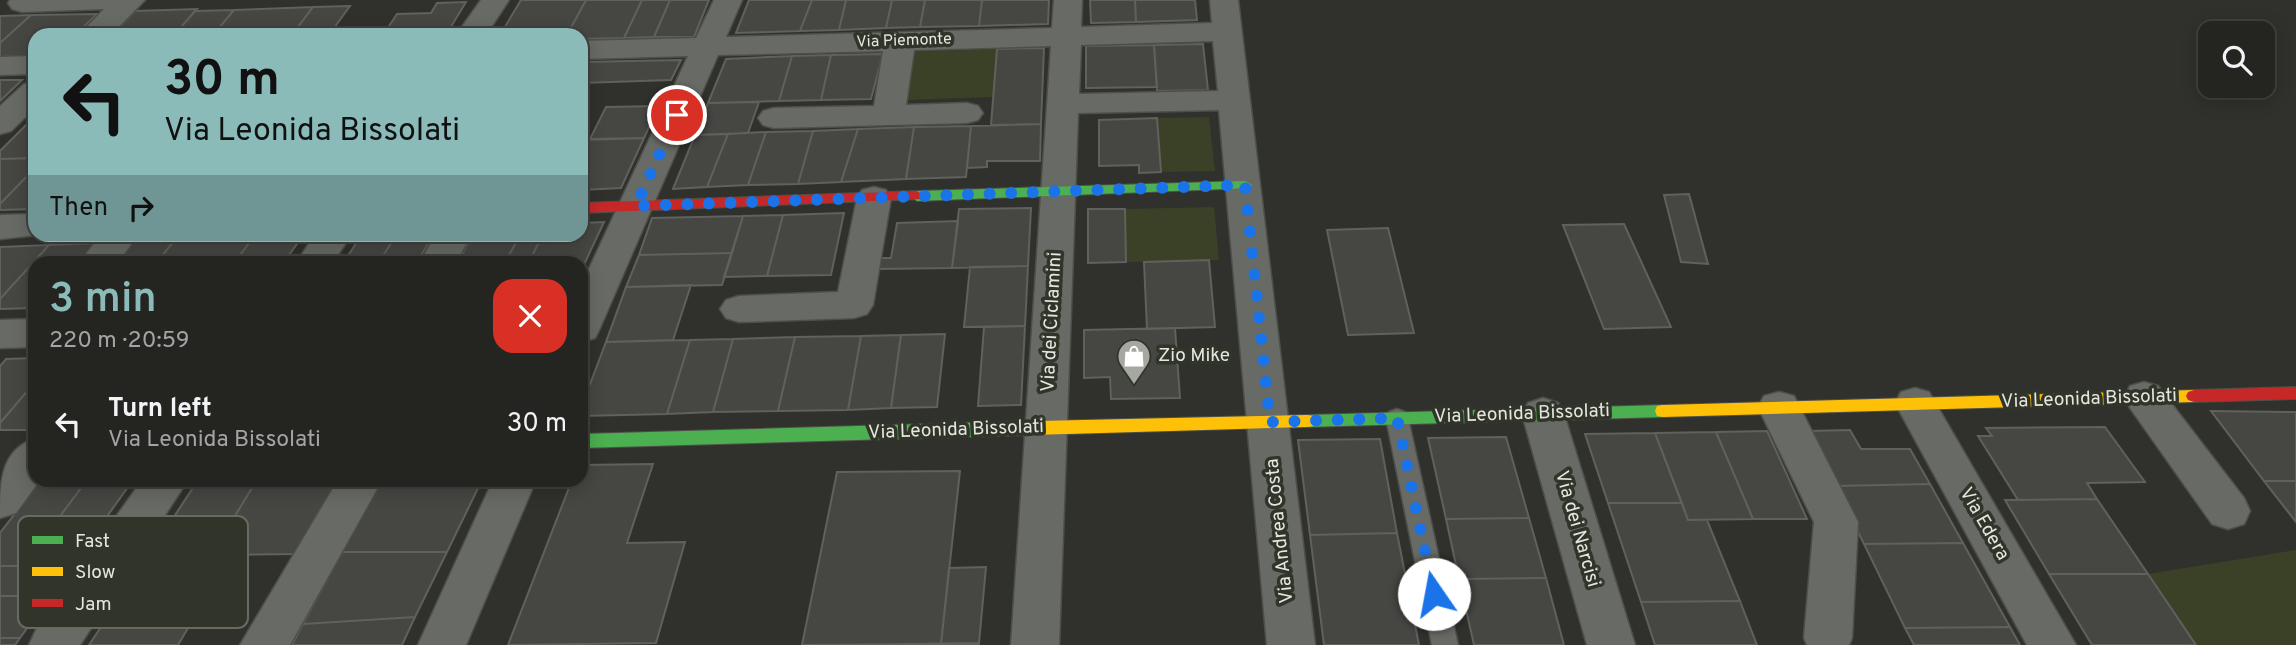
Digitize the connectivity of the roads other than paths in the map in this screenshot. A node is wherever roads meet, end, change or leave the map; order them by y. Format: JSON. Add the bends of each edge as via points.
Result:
{"nodes":[{"id":1,"x":130,"y":0,"type":"edge"},
{"id":2,"x":495,"y":0,"type":"edge"},
{"id":3,"x":727,"y":0,"type":"edge"},
{"id":4,"x":23,"y":3,"type":"dead end"},
{"id":5,"x":1225,"y":16,"type":"edge"},
{"id":6,"x":1068,"y":18,"type":"edge"},
{"id":7,"x":101,"y":28,"type":"edge"},
{"id":8,"x":476,"y":28,"type":"edge"},
{"id":9,"x":900,"y":41,"type":"junction"},
{"id":10,"x":708,"y":46,"type":"junction"},
{"id":11,"x":588,"y":50,"type":"edge"},
{"id":12,"x":28,"y":65,"type":"edge"},
{"id":13,"x":0,"y":66,"type":"edge"},
{"id":14,"x":28,"y":98,"type":"edge"},
{"id":15,"x":1236,"y":100,"type":"junction"},
{"id":16,"x":1062,"y":104,"type":"junction"},
{"id":17,"x":967,"y":113,"type":"dead end"},
{"id":18,"x":888,"y":115,"type":"junction"},
{"id":19,"x":774,"y":118,"type":"dead end"},
{"id":20,"x":0,"y":124,"type":"edge"},
{"id":21,"x":1245,"y":185,"type":"junction"},
{"id":22,"x":1059,"y":191,"type":"junction"},
{"id":23,"x":874,"y":198,"type":"junction"},
{"id":24,"x":636,"y":206,"type":"junction"},
{"id":25,"x":588,"y":208,"type":"edge"},
{"id":26,"x":28,"y":226,"type":"edge"},
{"id":27,"x":0,"y":227,"type":"edge"},
{"id":28,"x":114,"y":242,"type":"edge"},
{"id":29,"x":103,"y":256,"type":"edge"},
{"id":30,"x":739,"y":309,"type":"dead end"},
{"id":31,"x":588,"y":312,"type":"edge"},
{"id":32,"x":28,"y":333,"type":"edge"},
{"id":33,"x":0,"y":334,"type":"edge"},
{"id":34,"x":2296,"y":393,"type":"edge"},
{"id":35,"x":2144,"y":397,"type":"junction"},
{"id":36,"x":1915,"y":403,"type":"junction"},
{"id":37,"x":1779,"y":407,"type":"junction"},
{"id":38,"x":1543,"y":414,"type":"junction"},
{"id":39,"x":1397,"y":418,"type":"junction"},
{"id":40,"x":1270,"y":422,"type":"junction"},
{"id":41,"x":1046,"y":428,"type":"junction"},
{"id":42,"x":588,"y":441,"type":"edge"},
{"id":43,"x":23,"y":456,"type":"edge"},
{"id":44,"x":161,"y":487,"type":"edge"},
{"id":45,"x":356,"y":487,"type":"edge"},
{"id":46,"x":511,"y":487,"type":"edge"},
{"id":47,"x":0,"y":500,"type":"edge"},
{"id":48,"x":2228,"y":511,"type":"dead end"},
{"id":49,"x":141,"y":516,"type":"edge"},
{"id":50,"x":64,"y":628,"type":"edge"},
{"id":51,"x":1828,"y":638,"type":"dead end"},
{"id":52,"x":52,"y":645,"type":"edge"},
{"id":53,"x":264,"y":645,"type":"edge"},
{"id":54,"x":442,"y":645,"type":"edge"},
{"id":55,"x":1035,"y":645,"type":"edge"},
{"id":56,"x":1291,"y":645,"type":"edge"},
{"id":57,"x":1445,"y":645,"type":"edge"},
{"id":58,"x":1611,"y":645,"type":"edge"},
{"id":59,"x":2052,"y":645,"type":"edge"}],
"edges":[{"from":1,"to":4,"type":"street"},
{"from":1,"to":7,"type":"street"},
{"from":2,"to":8,"type":"street"},
{"from":3,"to":10,"type":"street"},
{"from":5,"to":6,"type":"street","name":"Via Piemonte"},
{"from":5,"to":15,"type":"street","name":"Via Andrea Costa"},
{"from":6,"to":9,"type":"street","name":"Via Piemonte"},
{"from":6,"to":16,"type":"street","name":"Via dei Ciclamini"},
{"from":9,"to":10,"type":"street","name":"Via Piemonte"},
{"from":9,"to":18,"type":"street"},
{"from":10,"to":11,"type":"street","name":"Via Piemonte"},
{"from":10,"to":24,"type":"street"},
{"from":12,"to":13,"type":"street"},
{"from":14,"to":20,"type":"street"},
{"from":15,"to":16,"type":"street"},
{"from":15,"to":21,"type":"street","name":"Via Andrea Costa"},
{"from":16,"to":22,"type":"street","name":"Via dei Ciclamini"},
{"from":17,"to":18,"type":"street"},
{"from":18,"to":19,"type":"street"},
{"from":21,"to":22,"type":"street"},
{"from":21,"to":40,"type":"street","name":"Via Andrea Costa"},
{"from":22,"to":23,"type":"street"},
{"from":22,"to":41,"type":"street","name":"Via dei Ciclamini"},
{"from":23,"to":24,"type":"street"},
{"from":23,"to":30,"type":"street","via":[[854,305]]},
{"from":24,"to":25,"type":"street"},
{"from":24,"to":31,"type":"street"},
{"from":26,"to":27,"type":"street"},
{"from":28,"to":29,"type":"street"},
{"from":32,"to":33,"type":"street"},
{"from":34,"to":35,"type":"street","name":"Via Leonida Bissolati"},
{"from":35,"to":36,"type":"street","name":"Via Leonida Bissolati"},
{"from":35,"to":48,"type":"street"},
{"from":36,"to":37,"type":"street","name":"Via Leonida Bissolati"},
{"from":36,"to":59,"type":"street","name":"Via Edera"},
{"from":37,"to":38,"type":"street","name":"Via Leonida Bissolati"},
{"from":37,"to":51,"type":"street","via":[[1836,523]]},
{"from":38,"to":39,"type":"street","name":"Via Leonida Bissolati"},
{"from":38,"to":58,"type":"street","name":"Via dei Narcisi"},
{"from":39,"to":40,"type":"street","name":"Via Leonida Bissolati"},
{"from":39,"to":57,"type":"lane"},
{"from":40,"to":41,"type":"street","name":"Via Leonida Bissolati"},
{"from":40,"to":56,"type":"street","name":"Via Andrea Costa"},
{"from":41,"to":42,"type":"street","name":"Via Leonida Bissolati"},
{"from":41,"to":55,"type":"street","name":"Via dei Ciclamini"},
{"from":43,"to":47,"type":"street"},
{"from":44,"to":49,"type":"street"},
{"from":45,"to":53,"type":"street"},
{"from":46,"to":54,"type":"street"},
{"from":50,"to":52,"type":"street"}]}
